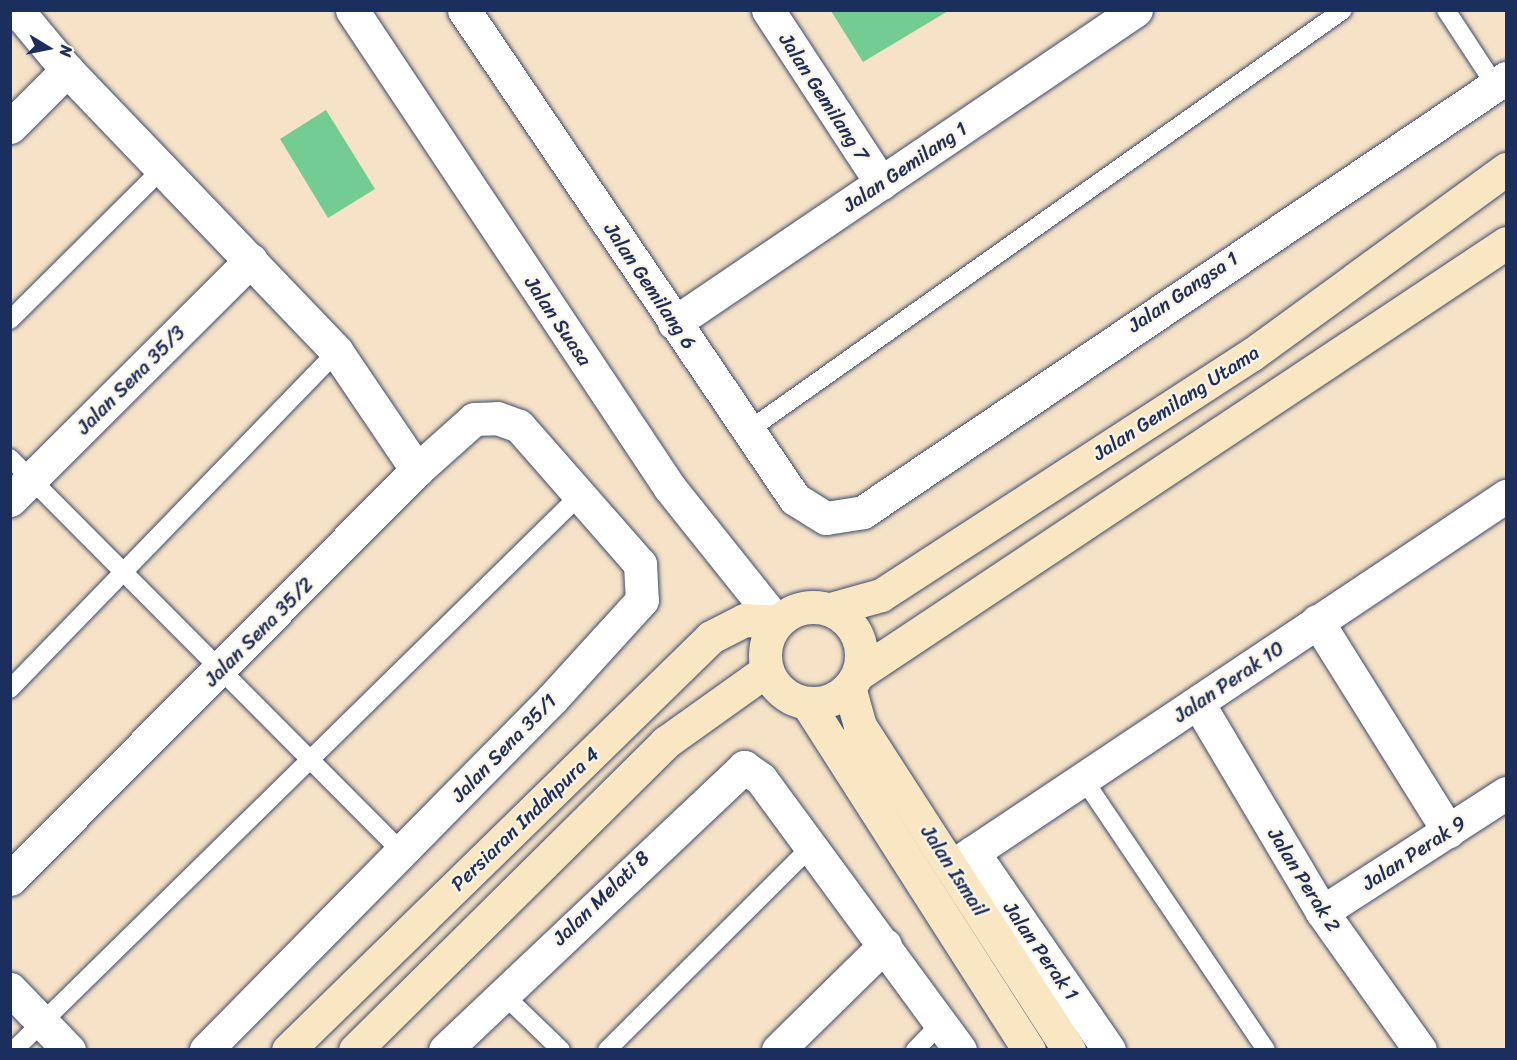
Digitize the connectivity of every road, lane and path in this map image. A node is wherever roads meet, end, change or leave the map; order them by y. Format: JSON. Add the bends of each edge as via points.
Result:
{"nodes":[{"id":1,"x":17,"y":10,"type":"edge"},
{"id":2,"x":352,"y":10,"type":"edge"},
{"id":3,"x":464,"y":10,"type":"edge"},
{"id":4,"x":768,"y":10,"type":"edge"},
{"id":5,"x":1136,"y":10,"type":"edge"},
{"id":6,"x":1342,"y":10,"type":"edge"},
{"id":7,"x":1446,"y":10,"type":"edge"},
{"id":8,"x":67,"y":70,"type":"junction"},
{"id":9,"x":1501,"y":82,"type":"edge"},
{"id":10,"x":10,"y":127,"type":"edge"},
{"id":11,"x":164,"y":167,"type":"junction"},
{"id":12,"x":1506,"y":169,"type":"edge"},
{"id":13,"x":880,"y":183,"type":"junction"},
{"id":14,"x":1506,"y":243,"type":"edge"},
{"id":15,"x":251,"y":260,"type":"junction"},
{"id":16,"x":10,"y":320,"type":"edge"},
{"id":17,"x":674,"y":323,"type":"junction"},
{"id":18,"x":337,"y":352,"type":"junction"},
{"id":19,"x":519,"y":426,"type":"joint"},
{"id":20,"x":749,"y":430,"type":"junction"},
{"id":21,"x":417,"y":470,"type":"junction"},
{"id":22,"x":17,"y":479,"type":"edge"},
{"id":23,"x":580,"y":495,"type":"junction"},
{"id":24,"x":1506,"y":496,"type":"edge"},
{"id":25,"x":863,"y":512,"type":"joint"},
{"id":26,"x":126,"y":574,"type":"junction"},
{"id":27,"x":831,"y":609,"type":"junction"},
{"id":28,"x":1317,"y":621,"type":"junction"},
{"id":29,"x":777,"y":622,"type":"junction"},
{"id":30,"x":222,"y":670,"type":"junction"},
{"id":31,"x":767,"y":670,"type":"junction"},
{"id":32,"x":854,"y":681,"type":"junction"},
{"id":33,"x":10,"y":688,"type":"edge"},
{"id":34,"x":807,"y":703,"type":"junction"},
{"id":35,"x":1198,"y":703,"type":"junction"},
{"id":36,"x":312,"y":758,"type":"junction"},
{"id":37,"x":1082,"y":777,"type":"junction"},
{"id":38,"x":1506,"y":793,"type":"edge"},
{"id":39,"x":1448,"y":831,"type":"junction"},
{"id":40,"x":811,"y":847,"type":"junction"},
{"id":41,"x":402,"y":852,"type":"junction"},
{"id":42,"x":962,"y":860,"type":"junction"},
{"id":43,"x":10,"y":879,"type":"edge"},
{"id":44,"x":1322,"y":912,"type":"junction"},
{"id":45,"x":885,"y":945,"type":"junction"},
{"id":46,"x":10,"y":989,"type":"edge"},
{"id":47,"x":502,"y":993,"type":"junction"},
{"id":48,"x":42,"y":1022,"type":"junction"},
{"id":49,"x":941,"y":1023,"type":"junction"},
{"id":50,"x":14,"y":1050,"type":"edge"},
{"id":51,"x":69,"y":1050,"type":"edge"},
{"id":52,"x":206,"y":1050,"type":"edge"},
{"id":53,"x":288,"y":1050,"type":"edge"},
{"id":54,"x":355,"y":1050,"type":"edge"},
{"id":55,"x":445,"y":1050,"type":"edge"},
{"id":56,"x":561,"y":1050,"type":"edge"},
{"id":57,"x":607,"y":1050,"type":"edge"},
{"id":58,"x":778,"y":1050,"type":"edge"},
{"id":59,"x":915,"y":1050,"type":"edge"},
{"id":60,"x":960,"y":1050,"type":"edge"},
{"id":61,"x":1029,"y":1050,"type":"edge"},
{"id":62,"x":1069,"y":1050,"type":"edge"},
{"id":63,"x":1109,"y":1050,"type":"edge"},
{"id":64,"x":1266,"y":1050,"type":"edge"},
{"id":65,"x":1420,"y":1050,"type":"edge"}],
"edges":[{"from":1,"to":8,"type":"street"},
{"from":2,"to":29,"type":"street","name":"Jalan Suasa","via":[[670,488]]},
{"from":3,"to":17,"type":"street","name":"Jalan Gemilang 6"},
{"from":4,"to":13,"type":"street","name":"Jalan Gemilang 7"},
{"from":5,"to":13,"type":"street","name":"Jalan Gemilang 1"},
{"from":6,"to":20,"type":"lane"},
{"from":7,"to":9,"type":"lane"},
{"from":8,"to":10,"type":"street"},
{"from":8,"to":11,"type":"street"},
{"from":9,"to":25,"type":"street","name":"Jalan Gangsa 1"},
{"from":11,"to":15,"type":"street"},
{"from":11,"to":16,"type":"lane"},
{"from":12,"to":27,"type":"main road","name":"Jalan Gemilang Utama","via":[[1251,355],[881,595]]},
{"from":13,"to":17,"type":"street","name":"Jalan Gemilang 1"},
{"from":14,"to":32,"type":"main road"},
{"from":15,"to":18,"type":"street"},
{"from":15,"to":22,"type":"street","name":"Jalan Sena 35/3"},
{"from":17,"to":20,"type":"street","name":"Jalan Gemilang 6"},
{"from":18,"to":21,"type":"street"},
{"from":18,"to":26,"type":"lane"},
{"from":19,"to":21,"type":"street","name":"Jalan Sena 35/2","via":[[497,418],[474,419]]},
{"from":19,"to":23,"type":"street","name":"Jalan Sena 35/1"},
{"from":20,"to":25,"type":"street","name":"Jalan Gemilang 6","via":[[795,499],[810,511],[826,518]]},
{"from":21,"to":30,"type":"street","name":"Jalan Sena 35/2"},
{"from":22,"to":26,"type":"lane"},
{"from":23,"to":36,"type":"lane"},
{"from":23,"to":41,"type":"street","name":"Jalan Sena 35/1","via":[[640,564],[642,600]]},
{"from":24,"to":28,"type":"street","name":"Jalan Perak 10"},
{"from":26,"to":30,"type":"lane"},
{"from":26,"to":33,"type":"lane"},
{"from":27,"to":29,"type":"main road","via":[[802,607]]},
{"from":27,"to":32,"type":"main road","via":[[854,627],[862,650]]},
{"from":28,"to":35,"type":"street","name":"Jalan Perak 10"},
{"from":28,"to":39,"type":"street"},
{"from":29,"to":31,"type":"main road","via":[[766,643]]},
{"from":29,"to":53,"type":"main road","name":"Persiaran Indahpura 4","via":[[744,620],[711,637]]},
{"from":30,"to":36,"type":"lane"},
{"from":30,"to":43,"type":"street","name":"Jalan Sena 35/2"},
{"from":31,"to":34,"type":"main road","via":[[782,693]]},
{"from":31,"to":54,"type":"main road","via":[[666,742]]},
{"from":32,"to":34,"type":"main road","via":[[823,703]]},
{"from":32,"to":42,"type":"main road","name":"Jalan Ismail","via":[[860,726]]},
{"from":34,"to":61,"type":"main road","name":"Jalan Ismail"},
{"from":35,"to":37,"type":"street","name":"Jalan Perak 10"},
{"from":35,"to":44,"type":"street","name":"Jalan Perak 2"},
{"from":36,"to":41,"type":"lane"},
{"from":36,"to":48,"type":"lane"},
{"from":37,"to":42,"type":"street","name":"Jalan Perak 10"},
{"from":37,"to":64,"type":"lane"},
{"from":38,"to":39,"type":"street","name":"Jalan Perak 9"},
{"from":39,"to":44,"type":"street","name":"Jalan Perak 9"},
{"from":40,"to":45,"type":"street"},
{"from":40,"to":47,"type":"street","name":"Jalan Melati 8","via":[[761,779],[744,767],[734,772]]},
{"from":40,"to":57,"type":"lane"},
{"from":41,"to":52,"type":"street","name":"Jalan Sena 35/1"},
{"from":42,"to":62,"type":"main road","name":"Jalan Ismail"},
{"from":42,"to":63,"type":"street","name":"Jalan Perak 1"},
{"from":44,"to":65,"type":"street","name":"Jalan Perak 2"},
{"from":45,"to":49,"type":"street"},
{"from":45,"to":58,"type":"street"},
{"from":46,"to":48,"type":"street"},
{"from":47,"to":55,"type":"street","name":"Jalan Melati 8"},
{"from":47,"to":56,"type":"lane"},
{"from":48,"to":50,"type":"lane"},
{"from":48,"to":51,"type":"street"},
{"from":49,"to":59,"type":"lane"},
{"from":49,"to":60,"type":"street"}]}
